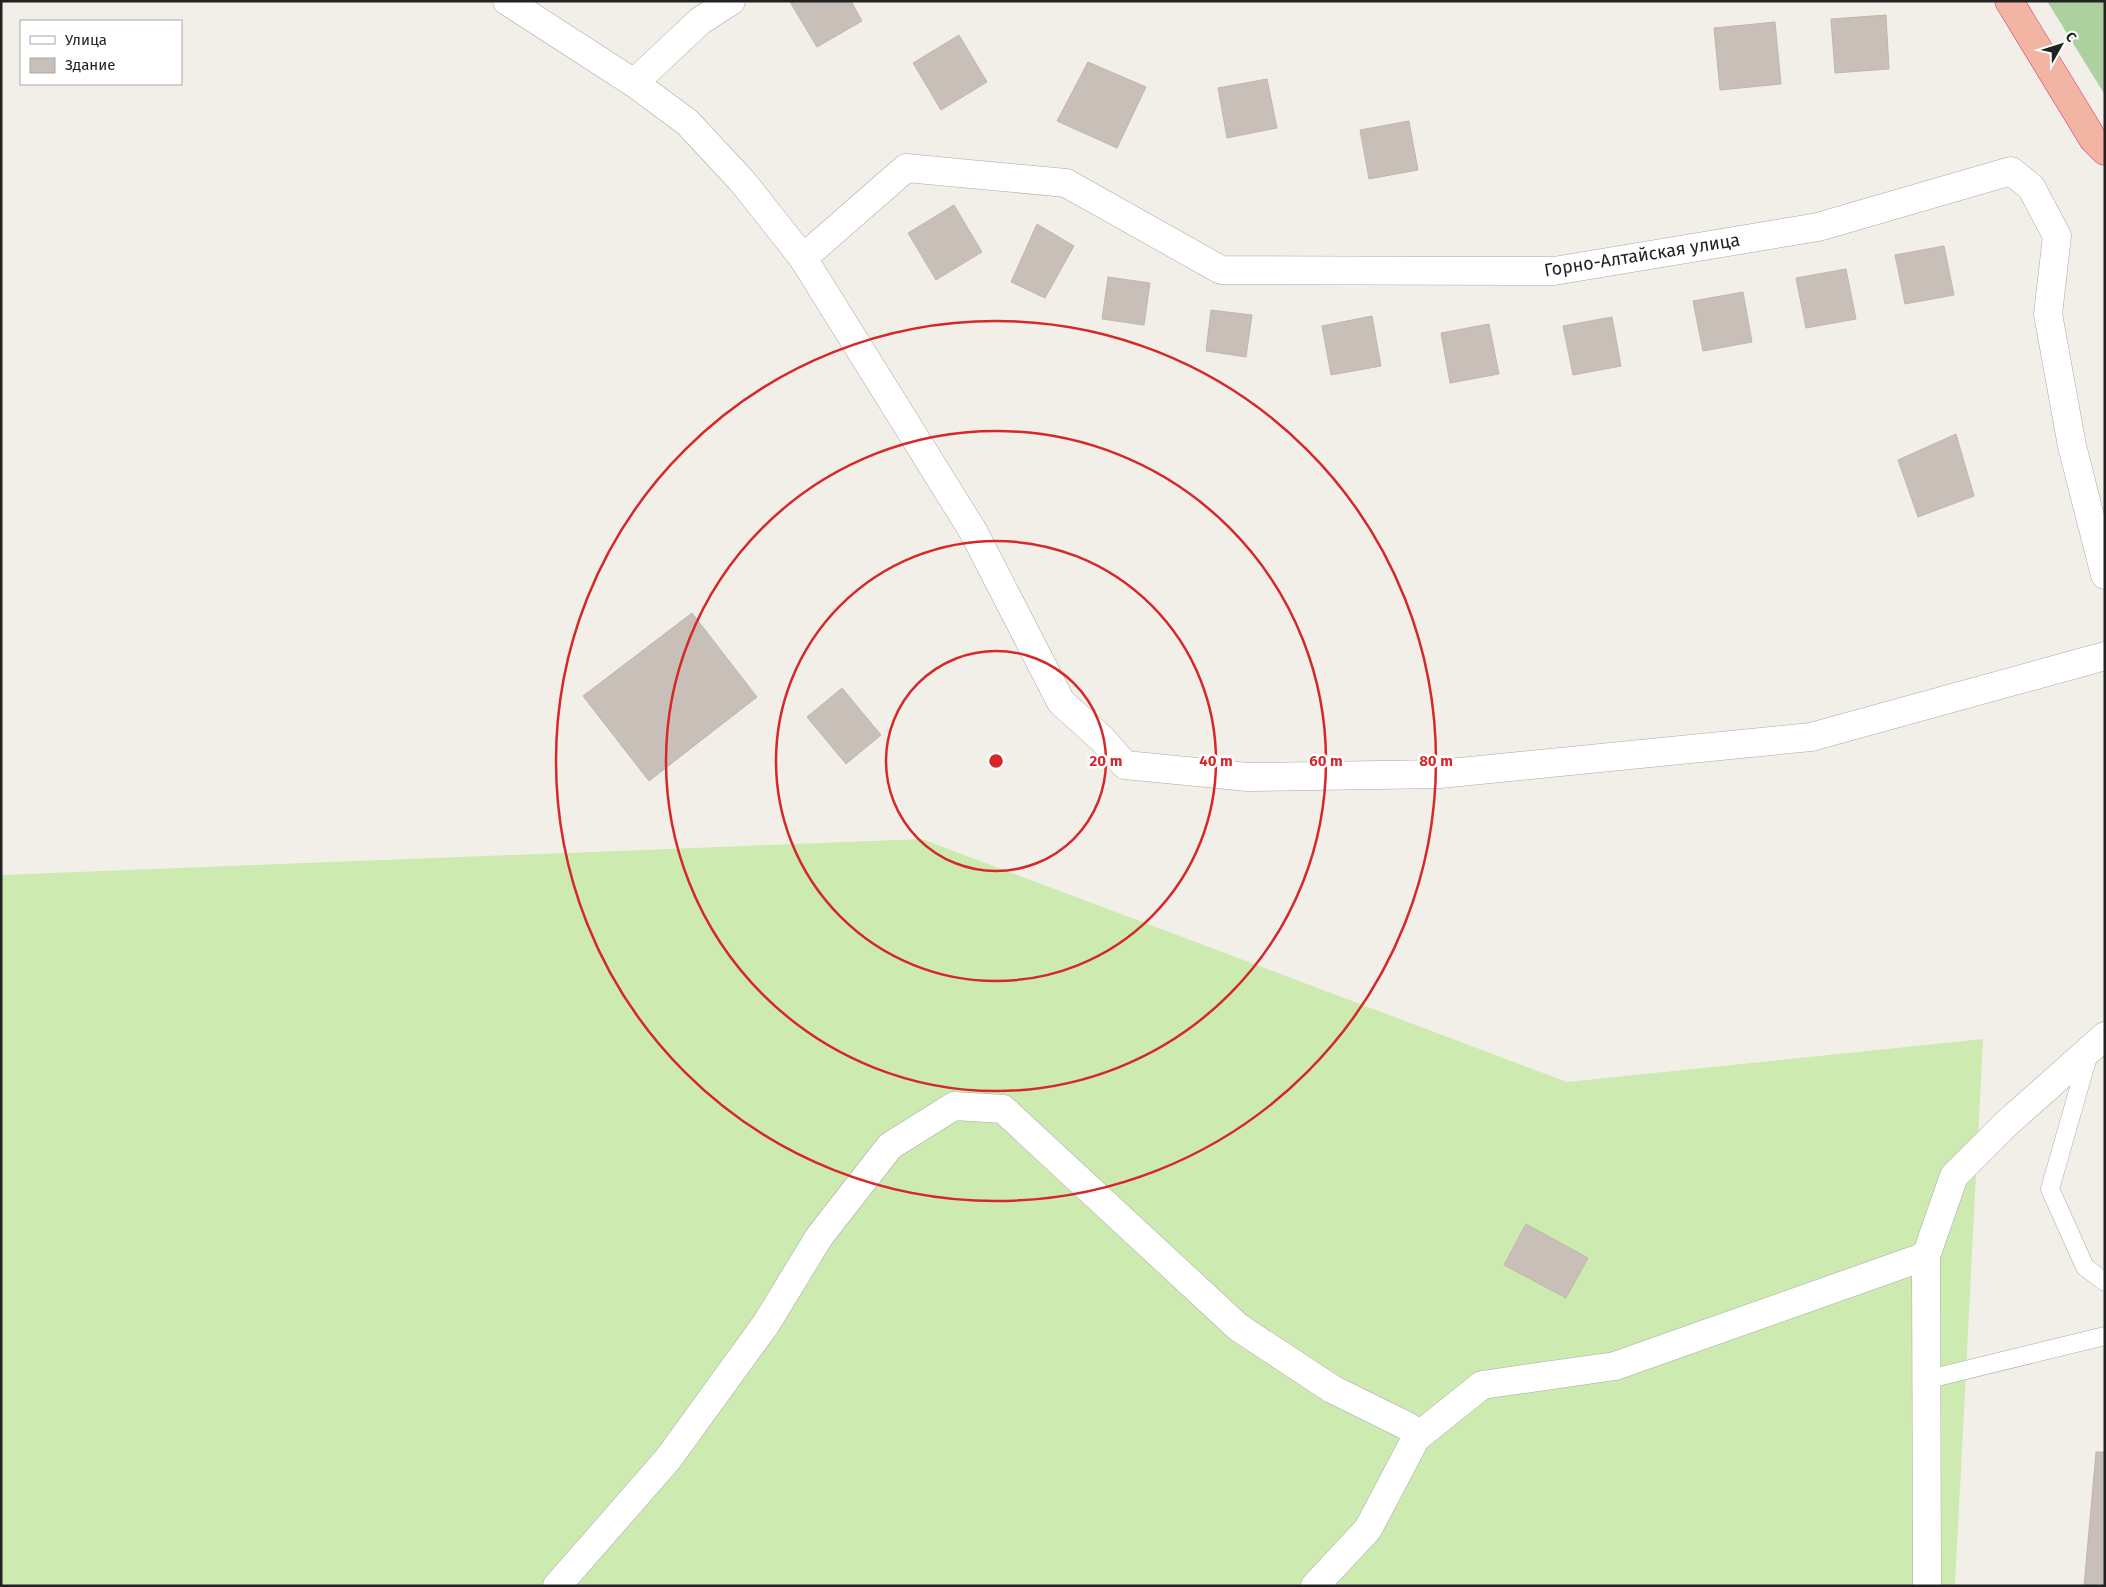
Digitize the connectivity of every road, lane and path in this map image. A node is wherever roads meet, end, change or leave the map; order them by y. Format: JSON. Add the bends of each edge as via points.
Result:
{"nodes":[{"id":1,"x":507,"y":1,"type":"edge"},
{"id":2,"x":730,"y":1,"type":"edge"},
{"id":3,"x":2009,"y":1,"type":"edge"},
{"id":4,"x":634,"y":83,"type":"junction"},
{"id":5,"x":2105,"y":151,"type":"edge"},
{"id":6,"x":803,"y":258,"type":"junction"},
{"id":7,"x":2105,"y":575,"type":"edge"},
{"id":8,"x":2105,"y":656,"type":"edge"},
{"id":9,"x":2097,"y":1044,"type":"edge"},
{"id":10,"x":1926,"y":1256,"type":"junction"},
{"id":11,"x":2105,"y":1282,"type":"edge"},
{"id":12,"x":2105,"y":1336,"type":"edge"},
{"id":13,"x":1925,"y":1380,"type":"junction"},
{"id":14,"x":1416,"y":1438,"type":"junction"},
{"id":15,"x":557,"y":1586,"type":"edge"},
{"id":16,"x":1315,"y":1586,"type":"edge"},
{"id":17,"x":1927,"y":1586,"type":"edge"}],
"edges":[{"from":1,"to":4,"type":"street"},
{"from":2,"to":4,"type":"street","via":[[700,21]]},
{"from":3,"to":5,"type":"highway","via":[[2093,138]]},
{"from":4,"to":6,"type":"street","via":[[687,122],[742,181]]},
{"from":6,"to":7,"type":"street","name":"Горно-Алтайская улица","via":[[906,168],[1066,183],[1221,270],[1544,271],[1818,227],[2011,171],[2031,187],[2057,236],[2048,314],[2072,446]]},
{"from":6,"to":8,"type":"street","via":[[973,531],[1061,702],[1125,765],[1248,777],[1440,774],[1811,737]]},
{"from":9,"to":10,"type":"street","via":[[2006,1124],[1954,1176]]},
{"from":9,"to":11,"type":"lane","via":[[2050,1189],[2084,1267]]},
{"from":10,"to":13,"type":"street"},
{"from":10,"to":14,"type":"street","via":[[1615,1366],[1482,1385]]},
{"from":12,"to":13,"type":"lane"},
{"from":13,"to":17,"type":"street"},
{"from":14,"to":15,"type":"street","via":[[1409,1426],[1332,1389],[1238,1327],[1003,1108],[954,1106],[890,1146],[819,1237],[766,1324],[668,1459]]},
{"from":14,"to":16,"type":"street","via":[[1368,1529]]}]}
